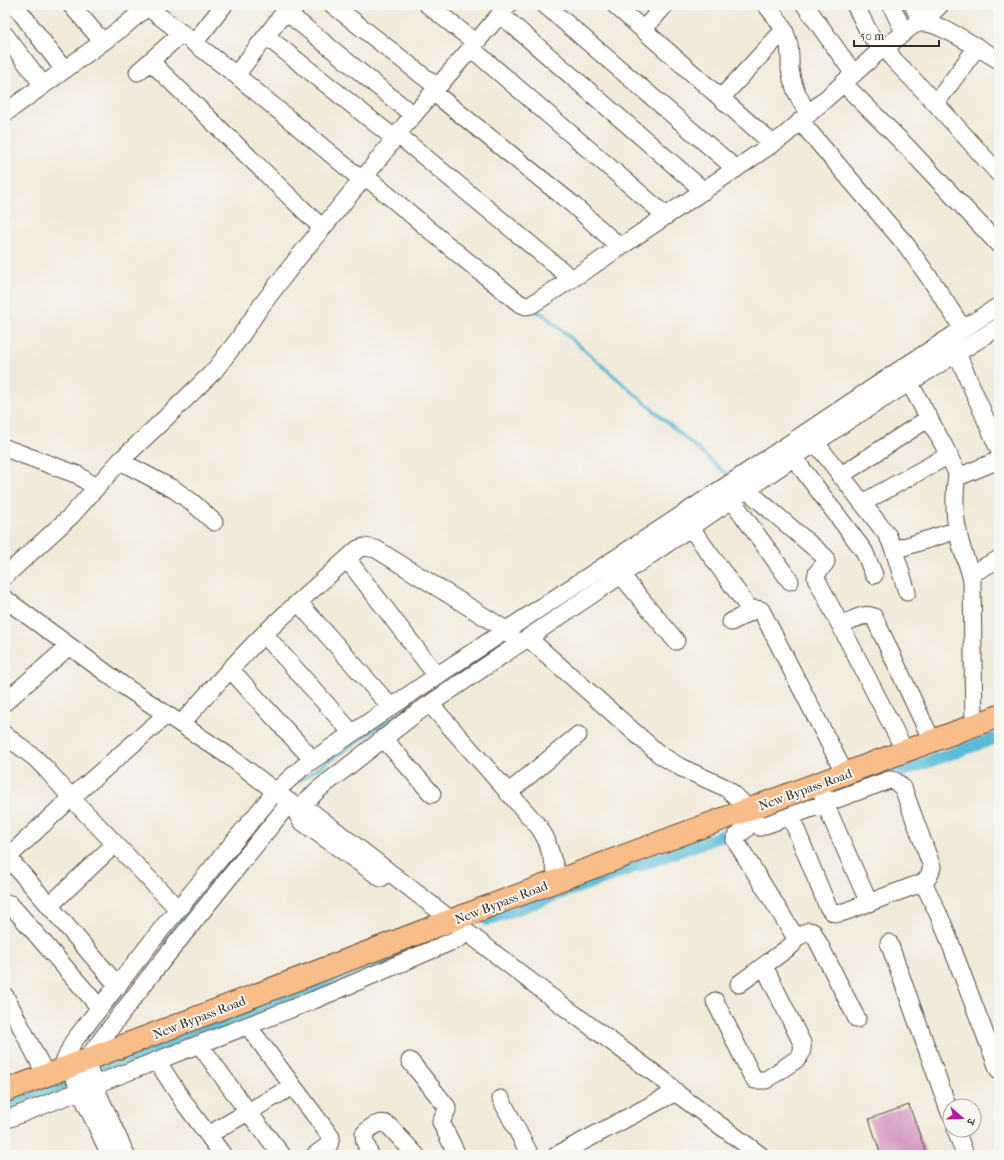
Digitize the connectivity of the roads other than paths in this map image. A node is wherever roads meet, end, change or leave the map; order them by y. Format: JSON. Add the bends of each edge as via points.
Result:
{"nodes":[{"id":1,"x":15,"y":5,"type":"edge"},
{"id":2,"x":71,"y":5,"type":"edge"},
{"id":3,"x":224,"y":5,"type":"edge"},
{"id":4,"x":333,"y":5,"type":"edge"},
{"id":5,"x":428,"y":5,"type":"edge"},
{"id":6,"x":545,"y":5,"type":"edge"},
{"id":7,"x":614,"y":5,"type":"edge"},
{"id":8,"x":665,"y":5,"type":"edge"},
{"id":9,"x":766,"y":5,"type":"edge"},
{"id":10,"x":805,"y":5,"type":"edge"},
{"id":11,"x":855,"y":5,"type":"edge"},
{"id":12,"x":891,"y":5,"type":"edge"},
{"id":13,"x":913,"y":5,"type":"edge"},
{"id":14,"x":940,"y":5,"type":"edge"},
{"id":15,"x":151,"y":7,"type":"edge"},
{"id":16,"x":506,"y":7,"type":"edge"},
{"id":17,"x":288,"y":8,"type":"edge"},
{"id":18,"x":924,"y":23,"type":"junction"},
{"id":19,"x":643,"y":30,"type":"junction"},
{"id":20,"x":784,"y":30,"type":"junction"},
{"id":21,"x":904,"y":32,"type":"junction"},
{"id":22,"x":5,"y":35,"type":"edge"},
{"id":23,"x":266,"y":36,"type":"junction"},
{"id":24,"x":188,"y":38,"type":"junction"},
{"id":25,"x":103,"y":42,"type":"junction"},
{"id":26,"x":474,"y":46,"type":"junction"},
{"id":27,"x":885,"y":46,"type":"junction"},
{"id":28,"x":977,"y":47,"type":"junction"},
{"id":29,"x":999,"y":60,"type":"edge"},
{"id":30,"x":64,"y":70,"type":"junction"},
{"id":31,"x":236,"y":75,"type":"junction"},
{"id":32,"x":848,"y":78,"type":"junction"},
{"id":33,"x":43,"y":86,"type":"junction"},
{"id":34,"x":435,"y":90,"type":"junction"},
{"id":35,"x":721,"y":98,"type":"junction"},
{"id":36,"x":936,"y":102,"type":"junction"},
{"id":37,"x":5,"y":113,"type":"edge"},
{"id":38,"x":413,"y":115,"type":"junction"},
{"id":39,"x":805,"y":118,"type":"junction"},
{"id":40,"x":396,"y":136,"type":"junction"},
{"id":41,"x":773,"y":144,"type":"junction"},
{"id":42,"x":736,"y":170,"type":"junction"},
{"id":43,"x":999,"y":174,"type":"edge"},
{"id":44,"x":364,"y":178,"type":"junction"},
{"id":45,"x":704,"y":191,"type":"junction"},
{"id":46,"x":666,"y":216,"type":"junction"},
{"id":47,"x":322,"y":228,"type":"junction"},
{"id":48,"x":999,"y":245,"type":"edge"},
{"id":49,"x":620,"y":247,"type":"junction"},
{"id":50,"x":572,"y":279,"type":"junction"},
{"id":51,"x":999,"y":306,"type":"edge"},
{"id":52,"x":999,"y":327,"type":"edge"},
{"id":53,"x":963,"y":329,"type":"junction"},
{"id":54,"x":956,"y":353,"type":"junction"},
{"id":55,"x":909,"y":382,"type":"junction"},
{"id":56,"x":929,"y":418,"type":"junction"},
{"id":57,"x":816,"y":444,"type":"junction"},
{"id":58,"x":5,"y":448,"type":"edge"},
{"id":59,"x":999,"y":450,"type":"edge"},
{"id":60,"x":949,"y":455,"type":"junction"},
{"id":61,"x":794,"y":458,"type":"junction"},
{"id":62,"x":999,"y":460,"type":"edge"},
{"id":63,"x":120,"y":461,"type":"junction"},
{"id":64,"x":957,"y":473,"type":"junction"},
{"id":65,"x":840,"y":476,"type":"junction"},
{"id":66,"x":96,"y":488,"type":"junction"},
{"id":67,"x":747,"y":490,"type":"junction"},
{"id":68,"x":732,"y":500,"type":"junction"},
{"id":69,"x":862,"y":503,"type":"junction"},
{"id":70,"x":214,"y":522,"type":"dead end"},
{"id":71,"x":691,"y":528,"type":"junction"},
{"id":72,"x":958,"y":530,"type":"junction"},
{"id":73,"x":894,"y":550,"type":"junction"},
{"id":74,"x":347,"y":559,"type":"junction"},
{"id":75,"x":999,"y":559,"type":"edge"},
{"id":76,"x":971,"y":574,"type":"junction"},
{"id":77,"x":621,"y":575,"type":"junction"},
{"id":78,"x":874,"y":575,"type":"dead end"},
{"id":79,"x":5,"y":576,"type":"edge"},
{"id":80,"x":790,"y":582,"type":"dead end"},
{"id":81,"x":907,"y":592,"type":"dead end"},
{"id":82,"x":5,"y":599,"type":"edge"},
{"id":83,"x":298,"y":602,"type":"junction"},
{"id":84,"x":751,"y":611,"type":"junction"},
{"id":85,"x":731,"y":622,"type":"dead end"},
{"id":86,"x":841,"y":625,"type":"junction"},
{"id":87,"x":264,"y":634,"type":"junction"},
{"id":88,"x":515,"y":637,"type":"junction"},
{"id":89,"x":676,"y":641,"type":"dead end"},
{"id":90,"x":68,"y":647,"type":"junction"},
{"id":91,"x":230,"y":669,"type":"junction"},
{"id":92,"x":438,"y":676,"type":"junction"},
{"id":93,"x":5,"y":702,"type":"edge"},
{"id":94,"x":430,"y":704,"type":"junction"},
{"id":95,"x":391,"y":707,"type":"junction"},
{"id":96,"x":166,"y":714,"type":"junction"},
{"id":97,"x":999,"y":716,"type":"edge"},
{"id":98,"x":180,"y":724,"type":"junction"},
{"id":99,"x":974,"y":726,"type":"junction"},
{"id":100,"x":352,"y":733,"type":"junction"},
{"id":101,"x":5,"y":735,"type":"edge"},
{"id":102,"x":578,"y":735,"type":"dead end"},
{"id":103,"x":383,"y":738,"type":"junction"},
{"id":104,"x":932,"y":741,"type":"junction"},
{"id":105,"x":905,"y":751,"type":"junction"},
{"id":106,"x":313,"y":760,"type":"junction"},
{"id":107,"x":845,"y":774,"type":"junction"},
{"id":108,"x":276,"y":791,"type":"junction"},
{"id":109,"x":508,"y":793,"type":"junction"},
{"id":110,"x":432,"y":794,"type":"dead end"},
{"id":111,"x":823,"y":795,"type":"junction"},
{"id":112,"x":71,"y":798,"type":"junction"},
{"id":113,"x":294,"y":804,"type":"junction"},
{"id":114,"x":791,"y":817,"type":"junction"},
{"id":115,"x":748,"y":820,"type":"junction"},
{"id":116,"x":115,"y":844,"type":"junction"},
{"id":117,"x":6,"y":855,"type":"edge"},
{"id":118,"x":559,"y":880,"type":"junction"},
{"id":119,"x":921,"y":885,"type":"junction"},
{"id":120,"x":868,"y":903,"type":"junction"},
{"id":121,"x":10,"y":904,"type":"dead end"},
{"id":122,"x":49,"y":906,"type":"junction"},
{"id":123,"x":178,"y":909,"type":"junction"},
{"id":124,"x":451,"y":928,"type":"junction"},
{"id":125,"x":796,"y":938,"type":"junction"},
{"id":126,"x":889,"y":943,"type":"dead end"},
{"id":127,"x":764,"y":966,"type":"junction"},
{"id":128,"x":740,"y":984,"type":"dead end"},
{"id":129,"x":118,"y":986,"type":"junction"},
{"id":130,"x":5,"y":996,"type":"edge"},
{"id":131,"x":715,"y":1002,"type":"dead end"},
{"id":132,"x":100,"y":1008,"type":"junction"},
{"id":133,"x":857,"y":1019,"type":"dead end"},
{"id":134,"x":248,"y":1026,"type":"junction"},
{"id":135,"x":200,"y":1045,"type":"junction"},
{"id":136,"x":157,"y":1061,"type":"junction"},
{"id":137,"x":410,"y":1061,"type":"dead end"},
{"id":138,"x":999,"y":1071,"type":"edge"},
{"id":139,"x":77,"y":1076,"type":"junction"},
{"id":140,"x":293,"y":1086,"type":"junction"},
{"id":141,"x":5,"y":1091,"type":"edge"},
{"id":142,"x":676,"y":1094,"type":"junction"},
{"id":143,"x":945,"y":1098,"type":"edge"},
{"id":144,"x":501,"y":1099,"type":"dead end"},
{"id":145,"x":248,"y":1112,"type":"junction"},
{"id":146,"x":5,"y":1120,"type":"edge"},
{"id":147,"x":208,"y":1136,"type":"junction"},
{"id":148,"x":959,"y":1138,"type":"edge"},
{"id":149,"x":110,"y":1155,"type":"edge"},
{"id":150,"x":126,"y":1155,"type":"edge"},
{"id":151,"x":223,"y":1155,"type":"edge"},
{"id":152,"x":282,"y":1155,"type":"edge"},
{"id":153,"x":315,"y":1155,"type":"edge"},
{"id":154,"x":370,"y":1155,"type":"edge"},
{"id":155,"x":416,"y":1155,"type":"edge"},
{"id":156,"x":457,"y":1155,"type":"edge"},
{"id":157,"x":530,"y":1155,"type":"edge"},
{"id":158,"x":557,"y":1155,"type":"edge"},
{"id":159,"x":760,"y":1155,"type":"edge"},
{"id":160,"x":965,"y":1155,"type":"edge"}],
"edges":[{"from":1,"to":30,"type":"street"},
{"from":2,"to":25,"type":"street"},
{"from":3,"to":24,"type":"street"},
{"from":4,"to":34,"type":"street"},
{"from":5,"to":26,"type":"street"},
{"from":6,"to":42,"type":"street"},
{"from":7,"to":19,"type":"street"},
{"from":8,"to":19,"type":"street"},
{"from":9,"to":20,"type":"street"},
{"from":10,"to":32,"type":"street"},
{"from":11,"to":27,"type":"street","via":[[879,46]]},
{"from":12,"to":21,"type":"street"},
{"from":13,"to":18,"type":"street"},
{"from":14,"to":18,"type":"street"},
{"from":15,"to":24,"type":"street"},
{"from":15,"to":25,"type":"street"},
{"from":16,"to":26,"type":"street"},
{"from":16,"to":45,"type":"street"},
{"from":17,"to":23,"type":"street"},
{"from":17,"to":38,"type":"street"},
{"from":18,"to":21,"type":"street","via":[[911,26]]},
{"from":18,"to":28,"type":"street"},
{"from":19,"to":35,"type":"street"},
{"from":20,"to":35,"type":"street"},
{"from":20,"to":39,"type":"street","via":[[790,46],[795,89]]},
{"from":21,"to":27,"type":"street"},
{"from":22,"to":33,"type":"street"},
{"from":23,"to":31,"type":"street"},
{"from":23,"to":40,"type":"street"},
{"from":24,"to":31,"type":"street"},
{"from":24,"to":47,"type":"street","via":[[144,66]]},
{"from":25,"to":30,"type":"street"},
{"from":26,"to":34,"type":"street"},
{"from":26,"to":46,"type":"street"},
{"from":27,"to":32,"type":"street"},
{"from":27,"to":36,"type":"street","via":[[891,56]]},
{"from":28,"to":29,"type":"street"},
{"from":28,"to":36,"type":"street"},
{"from":30,"to":33,"type":"street"},
{"from":31,"to":44,"type":"street"},
{"from":32,"to":39,"type":"street"},
{"from":32,"to":48,"type":"street","via":[[909,149]]},
{"from":33,"to":37,"type":"street"},
{"from":34,"to":38,"type":"street"},
{"from":34,"to":49,"type":"street"},
{"from":35,"to":41,"type":"street"},
{"from":36,"to":43,"type":"street"},
{"from":38,"to":40,"type":"street"},
{"from":39,"to":41,"type":"street"},
{"from":39,"to":53,"type":"street","via":[[907,246]]},
{"from":40,"to":44,"type":"street"},
{"from":40,"to":50,"type":"street"},
{"from":41,"to":42,"type":"street"},
{"from":42,"to":45,"type":"street"},
{"from":44,"to":47,"type":"street"},
{"from":44,"to":50,"type":"street","via":[[523,306],[535,303]]},
{"from":45,"to":46,"type":"street"},
{"from":46,"to":49,"type":"street"},
{"from":47,"to":63,"type":"street","via":[[214,371]]},
{"from":49,"to":50,"type":"street"},
{"from":51,"to":53,"type":"street"},
{"from":52,"to":54,"type":"street"},
{"from":53,"to":88,"type":"street"},
{"from":54,"to":55,"type":"street"},
{"from":54,"to":59,"type":"street"},
{"from":55,"to":56,"type":"street"},
{"from":55,"to":57,"type":"street"},
{"from":56,"to":60,"type":"street"},
{"from":56,"to":65,"type":"street"},
{"from":57,"to":61,"type":"street"},
{"from":57,"to":65,"type":"street"},
{"from":58,"to":66,"type":"street","via":[[78,474]]},
{"from":60,"to":64,"type":"street"},
{"from":60,"to":69,"type":"street"},
{"from":61,"to":67,"type":"street"},
{"from":61,"to":78,"type":"street","via":[[864,551]]},
{"from":62,"to":64,"type":"street","via":[[963,475]]},
{"from":63,"to":66,"type":"street"},
{"from":63,"to":70,"type":"street","via":[[175,490]]},
{"from":64,"to":72,"type":"street","via":[[955,498]]},
{"from":65,"to":69,"type":"street"},
{"from":66,"to":79,"type":"street","via":[[71,516]]},
{"from":67,"to":68,"type":"street"},
{"from":67,"to":86,"type":"street","via":[[825,556],[826,562],[816,578]]},
{"from":68,"to":71,"type":"street"},
{"from":68,"to":80,"type":"street"},
{"from":69,"to":73,"type":"street","via":[[888,536]]},
{"from":71,"to":77,"type":"street"},
{"from":71,"to":84,"type":"street"},
{"from":72,"to":73,"type":"street"},
{"from":72,"to":76,"type":"street"},
{"from":73,"to":81,"type":"street"},
{"from":74,"to":83,"type":"street"},
{"from":74,"to":88,"type":"street","via":[[358,549],[376,549]]},
{"from":74,"to":92,"type":"street"},
{"from":75,"to":76,"type":"street"},
{"from":76,"to":99,"type":"street"},
{"from":77,"to":88,"type":"street"},
{"from":77,"to":89,"type":"street"},
{"from":82,"to":90,"type":"street"},
{"from":83,"to":87,"type":"street"},
{"from":83,"to":95,"type":"street"},
{"from":84,"to":85,"type":"street"},
{"from":84,"to":107,"type":"street","via":[[761,610]]},
{"from":86,"to":104,"type":"street","via":[[865,615],[874,617]]},
{"from":86,"to":105,"type":"street"},
{"from":87,"to":91,"type":"street"},
{"from":87,"to":100,"type":"street"},
{"from":88,"to":92,"type":"street"},
{"from":88,"to":94,"type":"street"},
{"from":88,"to":115,"type":"street","via":[[659,754],[680,767],[724,787],[738,798]]},
{"from":90,"to":93,"type":"street"},
{"from":90,"to":96,"type":"street"},
{"from":91,"to":98,"type":"street"},
{"from":91,"to":106,"type":"street"},
{"from":92,"to":95,"type":"street"},
{"from":94,"to":103,"type":"street"},
{"from":94,"to":109,"type":"street"},
{"from":95,"to":100,"type":"street"},
{"from":96,"to":98,"type":"street"},
{"from":96,"to":112,"type":"street"},
{"from":97,"to":99,"type":"main road","name":"New Bypass Road"},
{"from":98,"to":108,"type":"street"},
{"from":99,"to":104,"type":"main road","name":"New Bypass Road"},
{"from":100,"to":106,"type":"street"},
{"from":101,"to":112,"type":"street","via":[[40,763]]},
{"from":102,"to":109,"type":"street"},
{"from":103,"to":110,"type":"street"},
{"from":103,"to":113,"type":"street","via":[[318,789]]},
{"from":104,"to":105,"type":"main road","name":"New Bypass Road"},
{"from":105,"to":107,"type":"main road","name":"New Bypass Road"},
{"from":106,"to":108,"type":"street"},
{"from":107,"to":111,"type":"main road","name":"New Bypass Road"},
{"from":108,"to":113,"type":"street"},
{"from":108,"to":123,"type":"street"},
{"from":109,"to":118,"type":"street","via":[[539,827],[546,839]]},
{"from":111,"to":114,"type":"street"},
{"from":111,"to":115,"type":"main road","name":"New Bypass Road"},
{"from":111,"to":119,"type":"street","via":[[889,780],[898,783],[903,788],[932,867],[929,876]]},
{"from":111,"to":120,"type":"street"},
{"from":112,"to":116,"type":"street"},
{"from":112,"to":117,"type":"street"},
{"from":113,"to":124,"type":"street","via":[[309,810],[351,841]]},
{"from":113,"to":139,"type":"street","via":[[155,970]]},
{"from":114,"to":115,"type":"street","via":[[761,827]]},
{"from":114,"to":120,"type":"street","via":[[830,911],[839,914]]},
{"from":115,"to":118,"type":"main road","name":"New Bypass Road"},
{"from":115,"to":125,"type":"street","via":[[744,831],[736,836],[735,840]]},
{"from":116,"to":122,"type":"street"},
{"from":116,"to":123,"type":"street"},
{"from":117,"to":122,"type":"street"},
{"from":118,"to":124,"type":"main road","name":"New Bypass Road"},
{"from":119,"to":120,"type":"street"},
{"from":119,"to":138,"type":"street","via":[[926,888],[943,924]]},
{"from":121,"to":132,"type":"street"},
{"from":122,"to":129,"type":"street"},
{"from":123,"to":129,"type":"street"},
{"from":124,"to":134,"type":"street","via":[[314,1000]]},
{"from":124,"to":139,"type":"main road","name":"New Bypass Road"},
{"from":124,"to":142,"type":"street","via":[[666,1082]]},
{"from":125,"to":127,"type":"street","via":[[792,945]]},
{"from":125,"to":133,"type":"street","via":[[809,931],[813,932]]},
{"from":126,"to":143,"type":"street"},
{"from":127,"to":128,"type":"street"},
{"from":127,"to":131,"type":"street","via":[[802,1043],[803,1049],[797,1059],[766,1080],[756,1080]]},
{"from":129,"to":132,"type":"street"},
{"from":130,"to":139,"type":"street"},
{"from":132,"to":139,"type":"street","via":[[73,1042]]},
{"from":134,"to":135,"type":"street"},
{"from":134,"to":140,"type":"street"},
{"from":135,"to":136,"type":"street"},
{"from":135,"to":145,"type":"street"},
{"from":136,"to":139,"type":"street"},
{"from":136,"to":147,"type":"street"},
{"from":137,"to":156,"type":"street","via":[[447,1107],[448,1110],[441,1122]]},
{"from":139,"to":141,"type":"main road","name":"New Bypass Road"},
{"from":139,"to":146,"type":"street"},
{"from":139,"to":149,"type":"street"},
{"from":139,"to":150,"type":"street"},
{"from":140,"to":145,"type":"street"},
{"from":140,"to":153,"type":"street","via":[[331,1136],[329,1145]]},
{"from":142,"to":158,"type":"street"},
{"from":142,"to":159,"type":"street"},
{"from":144,"to":157,"type":"street"},
{"from":145,"to":147,"type":"street"},
{"from":145,"to":152,"type":"street"},
{"from":147,"to":151,"type":"street"},
{"from":148,"to":160,"type":"street"},
{"from":154,"to":155,"type":"street","via":[[364,1134],[381,1122],[388,1125]]}]}
